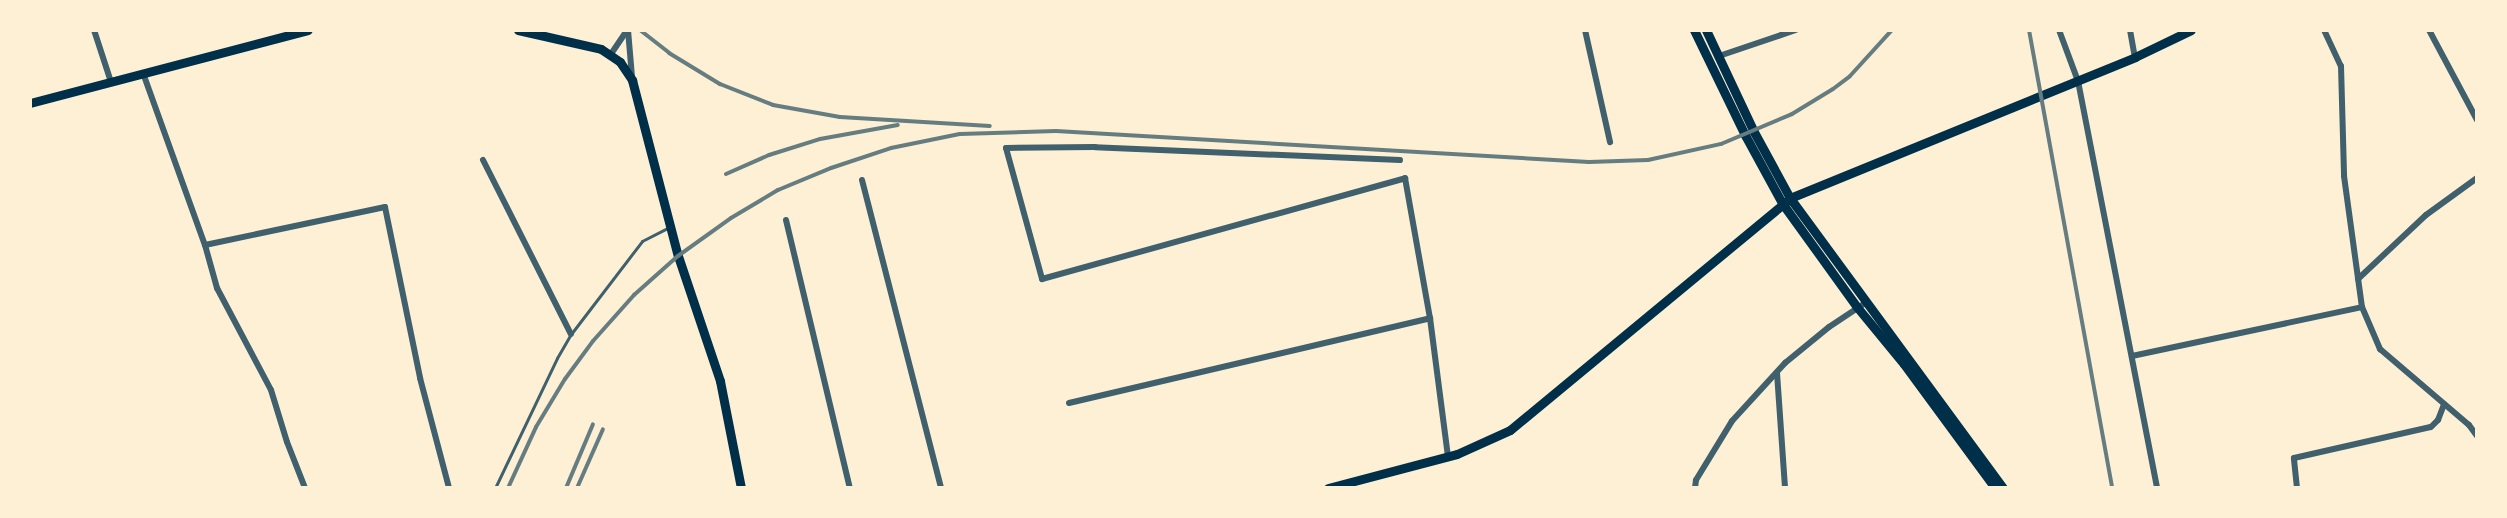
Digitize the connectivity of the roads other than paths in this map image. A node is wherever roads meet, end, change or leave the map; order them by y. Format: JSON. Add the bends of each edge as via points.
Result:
{"nodes":[{"id":1,"x":94,"y":30,"type":"edge"},
{"id":2,"x":268,"y":30,"type":"edge"},
{"id":3,"x":308,"y":30,"type":"edge"},
{"id":4,"x":518,"y":30,"type":"edge"},
{"id":5,"x":627,"y":30,"type":"edge"},
{"id":6,"x":1585,"y":30,"type":"edge"},
{"id":7,"x":1694,"y":30,"type":"edge"},
{"id":8,"x":1706,"y":30,"type":"edge"},
{"id":9,"x":1796,"y":30,"type":"edge"},
{"id":10,"x":2059,"y":30,"type":"edge"},
{"id":11,"x":2130,"y":30,"type":"edge"},
{"id":12,"x":2192,"y":30,"type":"edge"},
{"id":13,"x":2324,"y":30,"type":"edge"},
{"id":14,"x":2429,"y":30,"type":"edge"},
{"id":15,"x":271,"y":41,"type":"junction"},
{"id":16,"x":611,"y":54,"type":"junction"},
{"id":17,"x":1719,"y":56,"type":"junction"},
{"id":18,"x":2135,"y":57,"type":"junction"},
{"id":19,"x":143,"y":73,"type":"junction"},
{"id":20,"x":632,"y":80,"type":"junction"},
{"id":21,"x":2078,"y":81,"type":"junction"},
{"id":22,"x":111,"y":82,"type":"junction"},
{"id":23,"x":30,"y":103,"type":"edge"},
{"id":24,"x":2477,"y":120,"type":"edge"},
{"id":25,"x":1610,"y":142,"type":"dead end"},
{"id":26,"x":483,"y":160,"type":"dead end"},
{"id":27,"x":1400,"y":160,"type":"dead end"},
{"id":28,"x":2477,"y":178,"type":"edge"},
{"id":29,"x":862,"y":180,"type":"dead end"},
{"id":30,"x":1786,"y":200,"type":"junction"},
{"id":31,"x":786,"y":220,"type":"dead end"},
{"id":32,"x":670,"y":226,"type":"junction"},
{"id":33,"x":205,"y":245,"type":"junction"},
{"id":34,"x":2358,"y":279,"type":"junction"},
{"id":35,"x":1861,"y":305,"type":"junction"},
{"id":36,"x":2362,"y":307,"type":"junction"},
{"id":37,"x":1430,"y":318,"type":"junction"},
{"id":38,"x":571,"y":334,"type":"junction"},
{"id":39,"x":2132,"y":356,"type":"junction"},
{"id":40,"x":1777,"y":373,"type":"junction"},
{"id":41,"x":1069,"y":404,"type":"dead end"},
{"id":42,"x":2444,"y":404,"type":"junction"},
{"id":43,"x":2477,"y":436,"type":"edge"},
{"id":44,"x":1448,"y":456,"type":"junction"},
{"id":45,"x":304,"y":488,"type":"edge"},
{"id":46,"x":449,"y":488,"type":"edge"},
{"id":47,"x":495,"y":488,"type":"edge"},
{"id":48,"x":741,"y":488,"type":"edge"},
{"id":49,"x":850,"y":488,"type":"edge"},
{"id":50,"x":941,"y":488,"type":"edge"},
{"id":51,"x":1328,"y":488,"type":"edge"},
{"id":52,"x":1695,"y":488,"type":"edge"},
{"id":53,"x":1785,"y":488,"type":"edge"},
{"id":54,"x":1995,"y":488,"type":"edge"},
{"id":55,"x":2003,"y":488,"type":"edge"},
{"id":56,"x":2157,"y":488,"type":"edge"},
{"id":57,"x":2298,"y":488,"type":"edge"}],
"edges":[{"from":1,"to":22,"type":"street"},
{"from":2,"to":15,"type":"street"},
{"from":3,"to":15,"type":"main road"},
{"from":4,"to":16,"type":"main road","via":[[591,45]]},
{"from":5,"to":16,"type":"street"},
{"from":5,"to":20,"type":"street"},
{"from":6,"to":25,"type":"street"},
{"from":7,"to":30,"type":"main road","via":[[1745,135]]},
{"from":8,"to":17,"type":"main road"},
{"from":9,"to":17,"type":"street"},
{"from":10,"to":21,"type":"street"},
{"from":11,"to":18,"type":"street"},
{"from":12,"to":18,"type":"main road"},
{"from":13,"to":34,"type":"street","via":[[2341,66],[2344,176]]},
{"from":14,"to":24,"type":"street"},
{"from":15,"to":19,"type":"main road"},
{"from":16,"to":20,"type":"main road"},
{"from":17,"to":30,"type":"main road"},
{"from":18,"to":21,"type":"main road"},
{"from":19,"to":22,"type":"main road"},
{"from":19,"to":33,"type":"street"},
{"from":20,"to":32,"type":"main road"},
{"from":21,"to":30,"type":"main road"},
{"from":21,"to":39,"type":"street"},
{"from":22,"to":23,"type":"main road"},
{"from":26,"to":38,"type":"street"},
{"from":27,"to":37,"type":"street","via":[[1095,147],[1006,148],[1042,279],[1405,178]]},
{"from":28,"to":34,"type":"street","via":[[2426,215]]},
{"from":29,"to":50,"type":"street"},
{"from":30,"to":35,"type":"main road"},
{"from":30,"to":44,"type":"main road","via":[[1519,425],[1493,440]]},
{"from":31,"to":49,"type":"street"},
{"from":32,"to":38,"type":"lane","via":[[642,241]]},
{"from":32,"to":48,"type":"main road","via":[[720,381]]},
{"from":33,"to":45,"type":"street","via":[[218,288],[272,390]]},
{"from":33,"to":46,"type":"street","via":[[385,207],[420,378]]},
{"from":34,"to":36,"type":"street"},
{"from":35,"to":40,"type":"street","via":[[1829,327]]},
{"from":35,"to":54,"type":"main road"},
{"from":35,"to":55,"type":"main road","via":[[1959,426]]},
{"from":36,"to":39,"type":"street"},
{"from":36,"to":42,"type":"street","via":[[2380,349]]},
{"from":37,"to":41,"type":"street"},
{"from":37,"to":44,"type":"street"},
{"from":38,"to":47,"type":"lane"},
{"from":39,"to":56,"type":"street"},
{"from":40,"to":52,"type":"street","via":[[1732,421]]},
{"from":40,"to":53,"type":"street"},
{"from":42,"to":43,"type":"street"},
{"from":42,"to":57,"type":"street","via":[[2431,427],[2294,458]]},
{"from":44,"to":51,"type":"main road"}]}
